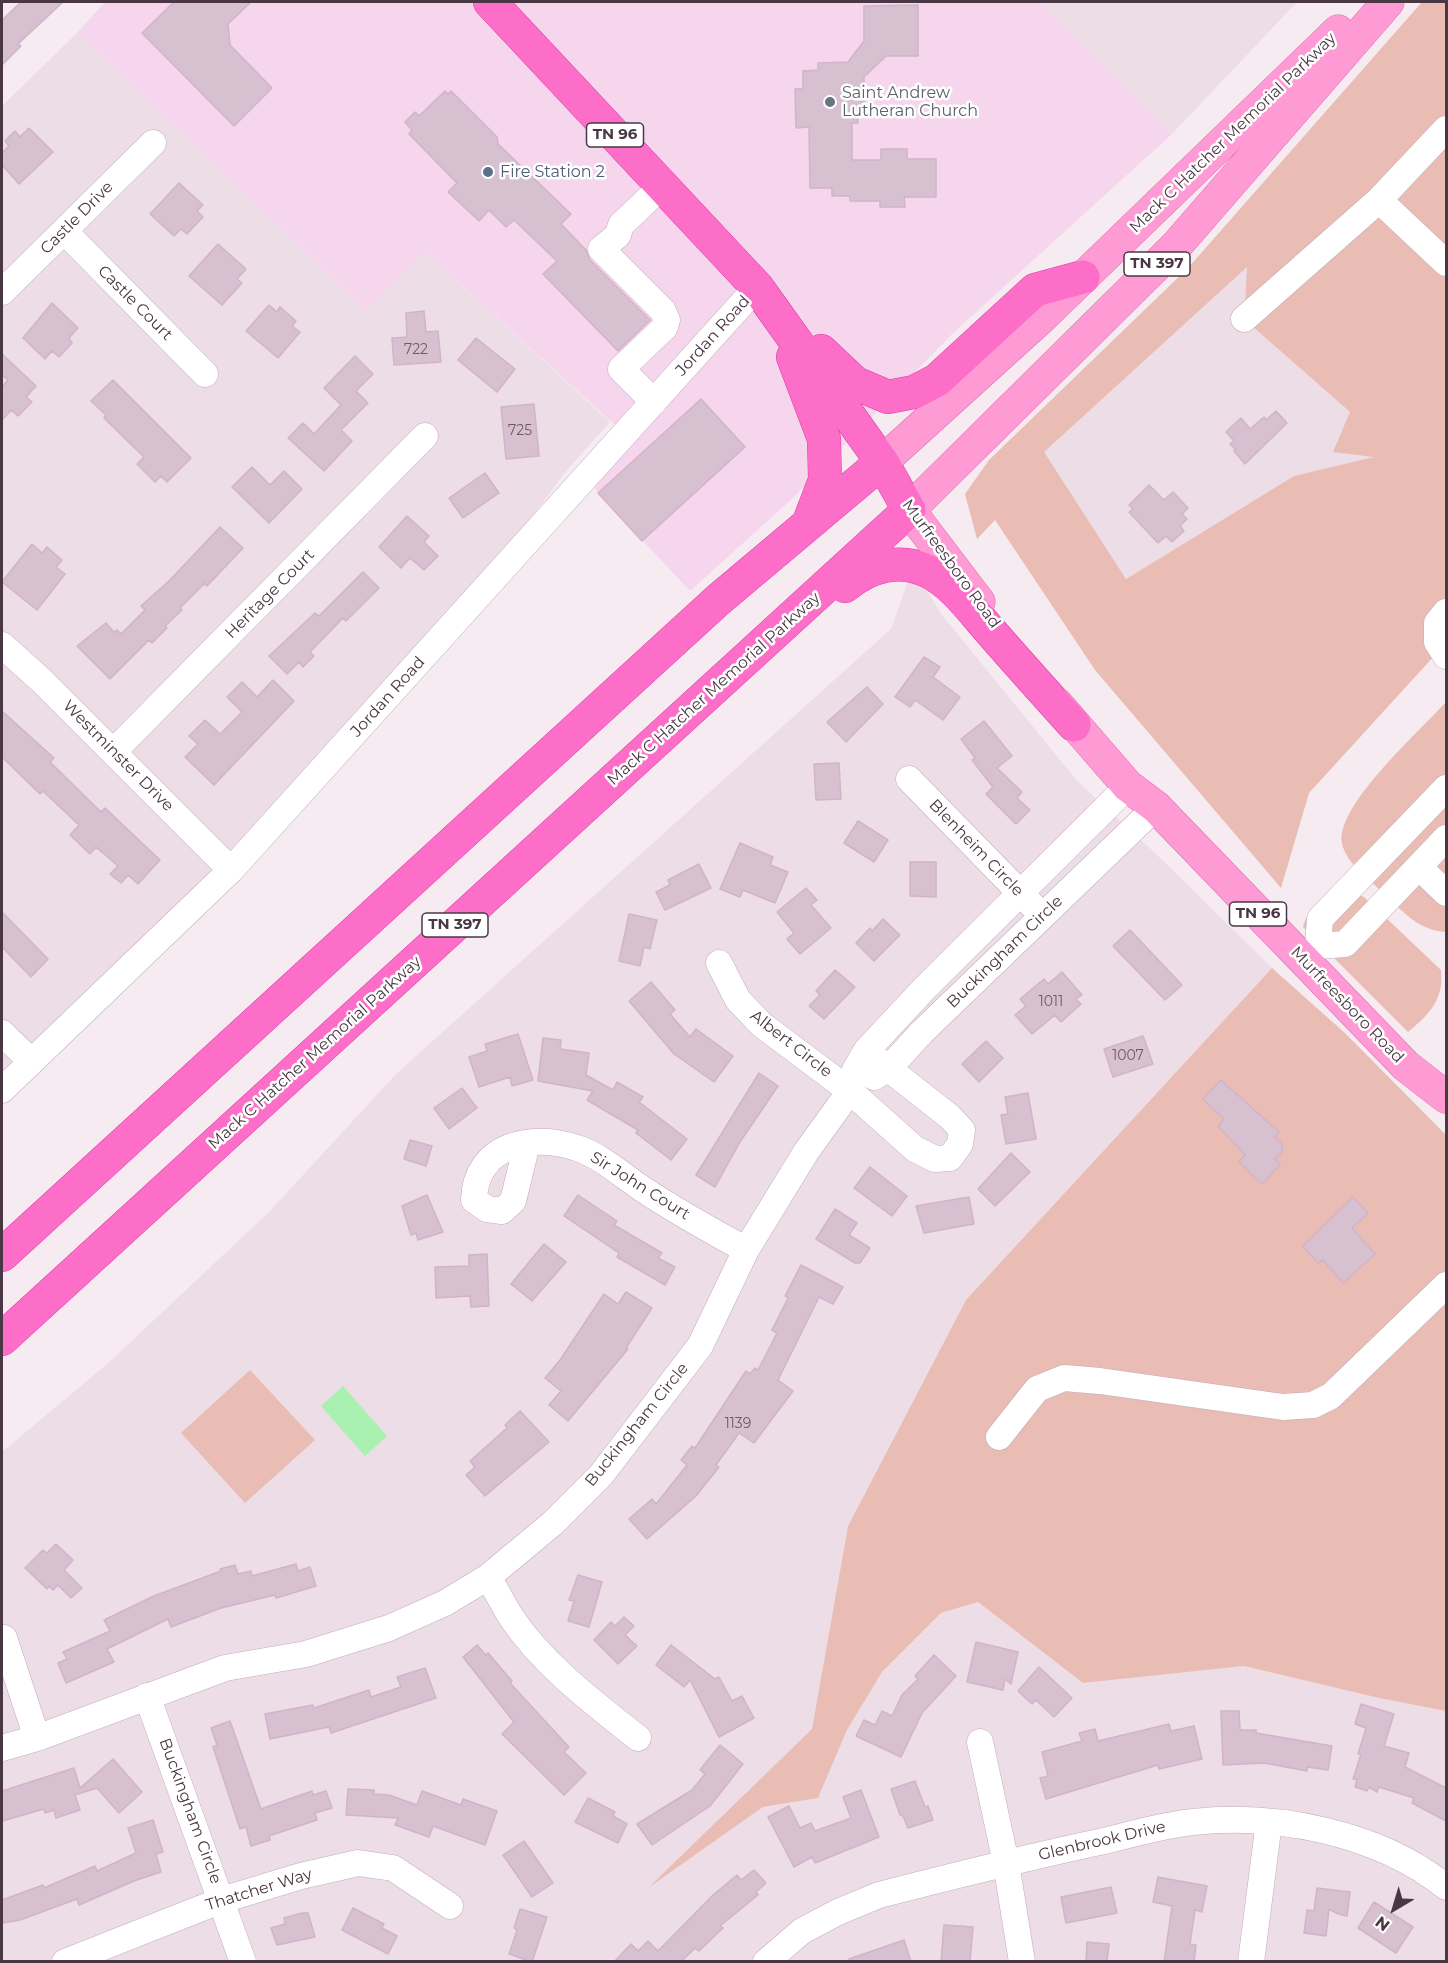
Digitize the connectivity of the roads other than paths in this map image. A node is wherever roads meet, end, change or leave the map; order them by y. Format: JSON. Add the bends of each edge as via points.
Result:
{"nodes":[{"id":1,"x":490,"y":2,"type":"edge"},
{"id":2,"x":1369,"y":2,"type":"edge"},
{"id":3,"x":1388,"y":2,"type":"edge"},
{"id":4,"x":1446,"y":129,"type":"edge"},
{"id":5,"x":153,"y":143,"type":"dead end"},
{"id":6,"x":668,"y":191,"type":"junction"},
{"id":7,"x":1379,"y":200,"type":"junction"},
{"id":8,"x":64,"y":231,"type":"junction"},
{"id":9,"x":1446,"y":263,"type":"edge"},
{"id":10,"x":1083,"y":277,"type":"junction"},
{"id":11,"x":757,"y":287,"type":"junction"},
{"id":12,"x":2,"y":292,"type":"edge"},
{"id":13,"x":777,"y":314,"type":"junction"},
{"id":14,"x":1244,"y":319,"type":"dead end"},
{"id":15,"x":206,"y":374,"type":"dead end"},
{"id":16,"x":654,"y":402,"type":"junction"},
{"id":17,"x":426,"y":436,"type":"dead end"},
{"id":18,"x":882,"y":462,"type":"junction"},
{"id":19,"x":909,"y":510,"type":"junction"},
{"id":20,"x":808,"y":524,"type":"junction"},
{"id":21,"x":1446,"y":612,"type":"edge"},
{"id":22,"x":2,"y":645,"type":"edge"},
{"id":23,"x":1446,"y":656,"type":"edge"},
{"id":24,"x":1074,"y":725,"type":"junction"},
{"id":25,"x":674,"y":726,"type":"junction"},
{"id":26,"x":114,"y":751,"type":"junction"},
{"id":27,"x":909,"y":779,"type":"dead end"},
{"id":28,"x":1128,"y":786,"type":"junction"},
{"id":29,"x":1446,"y":788,"type":"edge"},
{"id":30,"x":1156,"y":807,"type":"junction"},
{"id":31,"x":1446,"y":838,"type":"edge"},
{"id":32,"x":1419,"y":867,"type":"junction"},
{"id":33,"x":231,"y":870,"type":"junction"},
{"id":34,"x":1446,"y":892,"type":"edge"},
{"id":35,"x":1021,"y":894,"type":"junction"},
{"id":36,"x":1042,"y":916,"type":"junction"},
{"id":37,"x":1311,"y":953,"type":"junction"},
{"id":38,"x":719,"y":963,"type":"dead end"},
{"id":39,"x":2,"y":1033,"type":"edge"},
{"id":40,"x":866,"y":1051,"type":"junction"},
{"id":41,"x":31,"y":1061,"type":"junction"},
{"id":42,"x":889,"y":1068,"type":"junction"},
{"id":43,"x":2,"y":1090,"type":"edge"},
{"id":44,"x":850,"y":1091,"type":"junction"},
{"id":45,"x":1446,"y":1097,"type":"edge"},
{"id":46,"x":527,"y":1144,"type":"dead end"},
{"id":47,"x":746,"y":1250,"type":"junction"},
{"id":48,"x":2,"y":1255,"type":"edge"},
{"id":49,"x":1446,"y":1285,"type":"edge"},
{"id":50,"x":2,"y":1339,"type":"edge"},
{"id":51,"x":999,"y":1437,"type":"dead end"},
{"id":52,"x":488,"y":1577,"type":"junction"},
{"id":53,"x":4,"y":1638,"type":"dead end"},
{"id":54,"x":147,"y":1696,"type":"junction"},
{"id":55,"x":638,"y":1737,"type":"dead end"},
{"id":56,"x":37,"y":1738,"type":"junction"},
{"id":57,"x":980,"y":1742,"type":"dead end"},
{"id":58,"x":2,"y":1748,"type":"edge"},
{"id":59,"x":1269,"y":1822,"type":"junction"},
{"id":60,"x":1006,"y":1863,"type":"junction"},
{"id":61,"x":1446,"y":1887,"type":"edge"},
{"id":62,"x":222,"y":1900,"type":"junction"},
{"id":63,"x":450,"y":1906,"type":"dead end"},
{"id":64,"x":65,"y":1962,"type":"edge"},
{"id":65,"x":243,"y":1962,"type":"edge"},
{"id":66,"x":766,"y":1962,"type":"edge"},
{"id":67,"x":1022,"y":1962,"type":"edge"},
{"id":68,"x":1251,"y":1962,"type":"edge"}],
"edges":[{"from":1,"to":6,"type":"highway","name":"Murfreesboro Road","number":"TN 96"},
{"from":2,"to":10,"type":"main road","name":"Mack C Hatcher Memorial Parkway","number":"TN 397"},
{"from":3,"to":19,"type":"main road","name":"Mack C Hatcher Memorial Parkway","number":"TN 397","via":[[1176,246]]},
{"from":4,"to":7,"type":"street"},
{"from":5,"to":8,"type":"street","name":"Castle Drive"},
{"from":6,"to":11,"type":"highway","name":"Murfreesboro Road","number":"TN 96"},
{"from":6,"to":16,"type":"street","via":[[621,225],[618,235],[601,249],[663,311],[667,320],[621,369]]},
{"from":7,"to":9,"type":"street"},
{"from":7,"to":14,"type":"street"},
{"from":8,"to":12,"type":"street","name":"Castle Drive"},
{"from":8,"to":15,"type":"street","name":"Castle Court"},
{"from":10,"to":11,"type":"highway","via":[[1035,290],[937,380],[914,392],[888,398],[855,383]]},
{"from":10,"to":18,"type":"main road","name":"Mack C Hatcher Memorial Parkway","number":"TN 397"},
{"from":11,"to":13,"type":"highway","name":"Murfreesboro Road","number":"TN 96"},
{"from":11,"to":16,"type":"street","name":"Jordan Road"},
{"from":13,"to":18,"type":"highway","name":"Murfreesboro Road","number":"TN 96"},
{"from":13,"to":20,"type":"highway","via":[[824,439],[825,480]]},
{"from":16,"to":33,"type":"street","name":"Jordan Road"},
{"from":17,"to":26,"type":"street","name":"Heritage Court"},
{"from":18,"to":19,"type":"highway","name":"Murfreesboro Road","number":"TN 96"},
{"from":18,"to":20,"type":"highway","name":"Mack C Hatcher Memorial Parkway","number":"TN 397"},
{"from":19,"to":24,"type":"main road","name":"Murfreesboro Road","number":"TN 96"},
{"from":19,"to":25,"type":"highway","name":"Mack C Hatcher Memorial Parkway","number":"TN 397"},
{"from":20,"to":48,"type":"highway","name":"Mack C Hatcher Memorial Parkway","number":"TN 397","via":[[718,600],[366,919]]},
{"from":21,"to":23,"type":"street","via":[[1437,623],[1437,642]]},
{"from":22,"to":26,"type":"street","name":"Westminster Drive"},
{"from":24,"to":25,"type":"highway","via":[[959,595],[930,572],[895,564],[859,574],[700,718]]},
{"from":24,"to":28,"type":"main road","name":"Murfreesboro Road","number":"TN 96"},
{"from":25,"to":50,"type":"highway","name":"Mack C Hatcher Memorial Parkway","number":"TN 397"},
{"from":26,"to":33,"type":"street","name":"Westminster Drive"},
{"from":27,"to":35,"type":"street","name":"Blenheim Circle"},
{"from":28,"to":30,"type":"main road","name":"Murfreesboro Road","number":"TN 96"},
{"from":28,"to":35,"type":"street","name":"Buckingham Circle"},
{"from":29,"to":37,"type":"street","via":[[1320,919]]},
{"from":30,"to":36,"type":"street","name":"Buckingham Circle"},
{"from":30,"to":37,"type":"main road","name":"Murfreesboro Road","number":"TN 96"},
{"from":31,"to":32,"type":"street"},
{"from":32,"to":34,"type":"street"},
{"from":32,"to":37,"type":"street","via":[[1345,944]]},
{"from":33,"to":41,"type":"street","name":"Jordan Road"},
{"from":35,"to":36,"type":"street","name":"Blenheim Circle"},
{"from":35,"to":40,"type":"street","name":"Buckingham Circle"},
{"from":36,"to":42,"type":"street","name":"Buckingham Circle"},
{"from":37,"to":45,"type":"main road","name":"Murfreesboro Road","number":"TN 96","via":[[1406,1066]]},
{"from":38,"to":44,"type":"street","name":"Albert Circle","via":[[738,1000],[762,1025]]},
{"from":39,"to":41,"type":"street"},
{"from":40,"to":42,"type":"street"},
{"from":40,"to":44,"type":"street","name":"Buckingham Circle","via":[[855,1070]]},
{"from":41,"to":43,"type":"street","name":"Jordan Road"},
{"from":42,"to":44,"type":"street","name":"Buckingham Circle"},
{"from":42,"to":44,"type":"street","name":"Albert Circle","via":[[962,1130],[960,1144],[950,1158],[935,1159],[915,1149]]},
{"from":44,"to":47,"type":"street","name":"Buckingham Circle","via":[[806,1152]]},
{"from":46,"to":47,"type":"street","name":"Sir John Court","via":[[556,1142],[578,1148],[661,1202]]},
{"from":47,"to":52,"type":"street","name":"Buckingham Circle","via":[[700,1346],[652,1412],[601,1475],[553,1523]]},
{"from":49,"to":51,"type":"street","via":[[1331,1396],[1313,1405],[1283,1407],[1064,1378],[1037,1389]]},
{"from":52,"to":54,"type":"street","name":"Buckingham Circle","via":[[445,1603],[389,1628],[306,1654],[225,1668]]},
{"from":52,"to":55,"type":"street","via":[[512,1618],[548,1659]]},
{"from":53,"to":56,"type":"street"},
{"from":54,"to":56,"type":"street","name":"Buckingham Circle"},
{"from":54,"to":62,"type":"street","name":"Buckingham Circle"},
{"from":56,"to":58,"type":"street","name":"Buckingham Circle"},
{"from":57,"to":60,"type":"street"},
{"from":59,"to":60,"type":"street","name":"Glenbrook Drive","via":[[1191,1822]]},
{"from":59,"to":61,"type":"street","name":"Glenbrook Drive","via":[[1341,1835],[1386,1852]]},
{"from":59,"to":68,"type":"street"},
{"from":60,"to":66,"type":"street","name":"Glenbrook Drive","via":[[879,1895],[802,1931]]},
{"from":60,"to":67,"type":"street"},
{"from":62,"to":63,"type":"street","name":"Thatcher Way","via":[[358,1863],[393,1868]]},
{"from":62,"to":64,"type":"street","name":"Thatcher Way"},
{"from":62,"to":65,"type":"street","name":"Buckingham Circle"}]}
